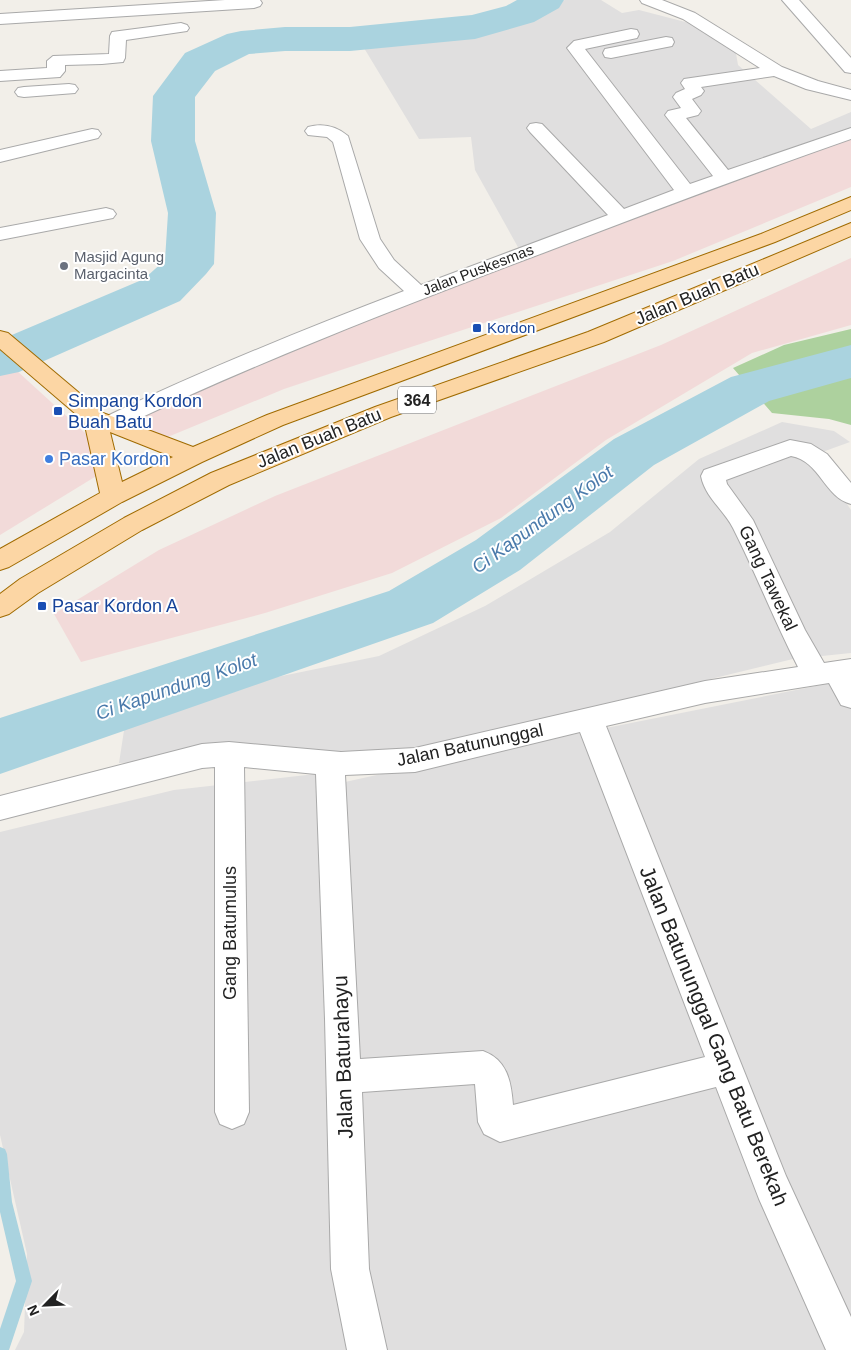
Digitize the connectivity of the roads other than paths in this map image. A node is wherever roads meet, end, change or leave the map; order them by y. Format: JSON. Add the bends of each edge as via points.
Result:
{"nodes":[{"id":1,"x":141,"y":0,"type":"edge"},
{"id":2,"x":648,"y":0,"type":"edge"},
{"id":3,"x":790,"y":0,"type":"edge"},
{"id":4,"x":254,"y":3,"type":"dead end"},
{"id":5,"x":127,"y":10,"type":"junction"},
{"id":6,"x":0,"y":19,"type":"edge"},
{"id":7,"x":181,"y":28,"type":"dead end"},
{"id":8,"x":631,"y":34,"type":"dead end"},
{"id":9,"x":666,"y":42,"type":"dead end"},
{"id":10,"x":582,"y":58,"type":"junction"},
{"id":11,"x":851,"y":68,"type":"edge"},
{"id":12,"x":776,"y":71,"type":"junction"},
{"id":13,"x":0,"y":76,"type":"edge"},
{"id":14,"x":69,"y":90,"type":"dead end"},
{"id":15,"x":10,"y":93,"type":"dead end"},
{"id":16,"x":851,"y":94,"type":"edge"},
{"id":17,"x":536,"y":128,"type":"dead end"},
{"id":18,"x":314,"y":131,"type":"dead end"},
{"id":19,"x":851,"y":133,"type":"edge"},
{"id":20,"x":92,"y":134,"type":"dead end"},
{"id":21,"x":0,"y":156,"type":"edge"},
{"id":22,"x":724,"y":178,"type":"junction"},
{"id":23,"x":685,"y":191,"type":"junction"},
{"id":24,"x":851,"y":203,"type":"edge"},
{"id":25,"x":106,"y":214,"type":"dead end"},
{"id":26,"x":621,"y":217,"type":"junction"},
{"id":27,"x":851,"y":229,"type":"edge"},
{"id":28,"x":0,"y":234,"type":"edge"},
{"id":29,"x":418,"y":293,"type":"junction"},
{"id":30,"x":1,"y":339,"type":"edge"},
{"id":31,"x":103,"y":421,"type":"junction"},
{"id":32,"x":194,"y":456,"type":"junction"},
{"id":33,"x":112,"y":496,"type":"junction"},
{"id":34,"x":851,"y":496,"type":"edge"},
{"id":35,"x":0,"y":561,"type":"edge"},
{"id":36,"x":0,"y":607,"type":"edge"},
{"id":37,"x":835,"y":671,"type":"edge"},
{"id":38,"x":851,"y":697,"type":"edge"},
{"id":39,"x":589,"y":718,"type":"junction"},
{"id":40,"x":229,"y":754,"type":"junction"},
{"id":41,"x":330,"y":762,"type":"junction"},
{"id":42,"x":0,"y":808,"type":"edge"},
{"id":43,"x":726,"y":1068,"type":"junction"},
{"id":44,"x":344,"y":1077,"type":"junction"},
{"id":45,"x":232,"y":1112,"type":"dead end"},
{"id":46,"x":367,"y":1350,"type":"edge"},
{"id":47,"x":846,"y":1350,"type":"edge"}],
"edges":[{"from":1,"to":5,"type":"street"},
{"from":2,"to":12,"type":"street","via":[[696,21]]},
{"from":3,"to":11,"type":"street"},
{"from":4,"to":5,"type":"street"},
{"from":5,"to":6,"type":"street"},
{"from":7,"to":13,"type":"street","via":[[118,36],[117,58],[59,60],[54,73]]},
{"from":8,"to":10,"type":"street","via":[[577,46],[575,48]]},
{"from":9,"to":10,"type":"street"},
{"from":10,"to":23,"type":"street"},
{"from":12,"to":16,"type":"street","via":[[812,85]]},
{"from":12,"to":22,"type":"street","via":[[690,83],[695,91],[682,97],[692,110],[674,115]]},
{"from":14,"to":15,"type":"street"},
{"from":17,"to":26,"type":"street"},
{"from":18,"to":29,"type":"street","via":[[332,132],[342,140],[370,239],[386,264]]},
{"from":19,"to":22,"type":"street","name":"Jalan Puskesmas"},
{"from":20,"to":21,"type":"street"},
{"from":22,"to":23,"type":"street","name":"Jalan Puskesmas"},
{"from":23,"to":26,"type":"street","name":"Jalan Puskesmas"},
{"from":24,"to":32,"type":"main road","name":"Jalan Buah Batu","number":"364","via":[[768,238],[275,420]]},
{"from":25,"to":28,"type":"street"},
{"from":26,"to":29,"type":"street","name":"Jalan Puskesmas"},
{"from":27,"to":36,"type":"main road","name":"Jalan Buah Batu","number":"364","via":[[596,337],[383,412],[220,479],[133,524]]},
{"from":29,"to":31,"type":"street","name":"Jalan Puskesmas"},
{"from":30,"to":31,"type":"main road"},
{"from":31,"to":32,"type":"main road"},
{"from":31,"to":33,"type":"main road"},
{"from":32,"to":33,"type":"main road","name":"Jalan Buah Batu","number":"364"},
{"from":33,"to":35,"type":"main road","name":"Jalan Buah Batu","number":"364"},
{"from":34,"to":37,"type":"street","name":"Gang Tawekal","via":[[808,450],[790,448],[713,476],[715,486],[749,535],[792,630]]},
{"from":37,"to":38,"type":"street","name":"Gang Tawekal"},
{"from":37,"to":39,"type":"street","name":"Jalan Batununggal","via":[[705,692]]},
{"from":39,"to":41,"type":"street","name":"Jalan Batununggal","via":[[415,760]]},
{"from":39,"to":43,"type":"street","name":"Jalan Batununggal Gang Batu Berekah"},
{"from":40,"to":41,"type":"street","name":"Jalan Batununggal"},
{"from":40,"to":42,"type":"street","name":"Jalan Batununggal","via":[[186,760]]},
{"from":40,"to":45,"type":"street","name":"Gang Batumulus"},
{"from":41,"to":44,"type":"street","name":"Jalan Baturahayu"},
{"from":43,"to":44,"type":"street","via":[[500,1125],[496,1122],[492,1078],[483,1068]]},
{"from":43,"to":47,"type":"street","name":"Jalan Batununggal Gang Batu Berekah","via":[[772,1186]]},
{"from":44,"to":46,"type":"street","name":"Jalan Baturahayu","via":[[350,1270]]}]}
